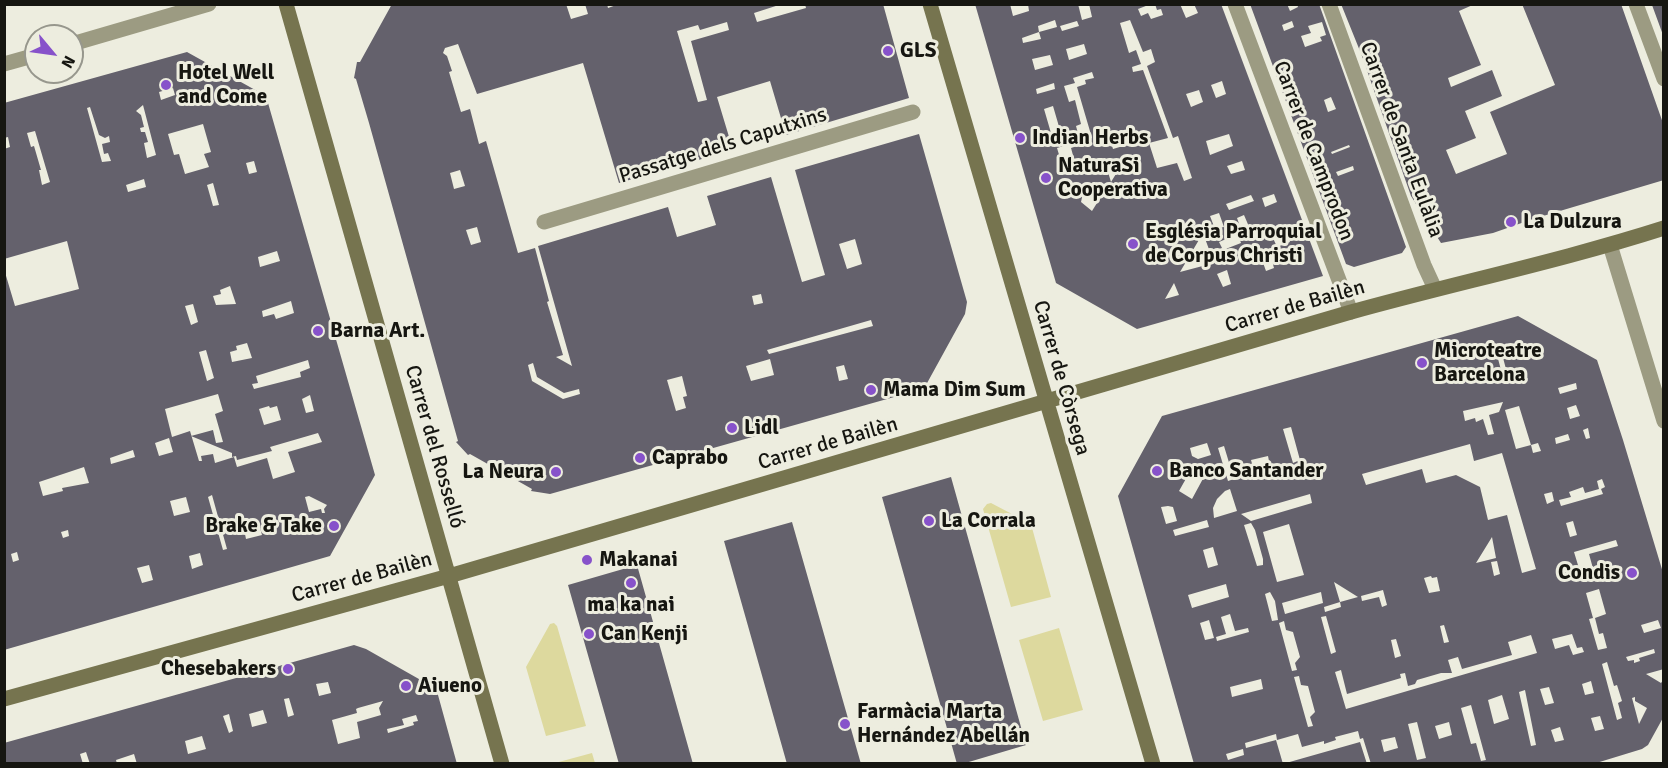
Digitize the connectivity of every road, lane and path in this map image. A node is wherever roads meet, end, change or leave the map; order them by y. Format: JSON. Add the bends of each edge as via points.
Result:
{"nodes":[{"id":1,"x":209,"y":4,"type":"edge"},
{"id":2,"x":285,"y":4,"type":"edge"},
{"id":3,"x":930,"y":4,"type":"edge"},
{"id":4,"x":1235,"y":4,"type":"edge"},
{"id":5,"x":1329,"y":4,"type":"edge"},
{"id":6,"x":1636,"y":4,"type":"edge"},
{"id":7,"x":84,"y":40,"type":"edge"},
{"id":8,"x":24,"y":58,"type":"edge"},
{"id":9,"x":4,"y":64,"type":"edge"},
{"id":10,"x":1664,"y":79,"type":"edge"},
{"id":11,"x":914,"y":112,"type":"dead end"},
{"id":12,"x":544,"y":222,"type":"dead end"},
{"id":13,"x":1664,"y":228,"type":"edge"},
{"id":14,"x":1610,"y":245,"type":"junction"},
{"id":15,"x":1435,"y":289,"type":"junction"},
{"id":16,"x":1351,"y":312,"type":"junction"},
{"id":17,"x":1047,"y":402,"type":"junction"},
{"id":18,"x":1664,"y":421,"type":"edge"},
{"id":19,"x":449,"y":576,"type":"junction"},
{"id":20,"x":4,"y":699,"type":"edge"},
{"id":21,"x":502,"y":764,"type":"edge"},
{"id":22,"x":1153,"y":764,"type":"edge"}],
"edges":[{"from":1,"to":7,"type":"street"},
{"from":2,"to":19,"type":"street","name":"Carrer del Rosselló"},
{"from":3,"to":17,"type":"street","name":"Carrer de Còrsega"},
{"from":4,"to":16,"type":"street","name":"Carrer de Camprodon"},
{"from":5,"to":15,"type":"street","name":"Carrer de Santa Eulàlia"},
{"from":6,"to":10,"type":"street"},
{"from":8,"to":9,"type":"street"},
{"from":11,"to":12,"type":"street","name":"Passatge dels Caputxins"},
{"from":13,"to":14,"type":"street","name":"Carrer de Bailèn"},
{"from":14,"to":15,"type":"street","name":"Carrer de Bailèn"},
{"from":14,"to":18,"type":"street"},
{"from":15,"to":16,"type":"street","name":"Carrer de Bailèn"},
{"from":16,"to":17,"type":"street","name":"Carrer de Bailèn"},
{"from":17,"to":19,"type":"street","name":"Carrer de Bailèn"},
{"from":17,"to":22,"type":"street","name":"Carrer de Còrsega"},
{"from":19,"to":20,"type":"street","name":"Carrer de Bailèn"},
{"from":19,"to":21,"type":"street","name":"Carrer del Rosselló"}]}
